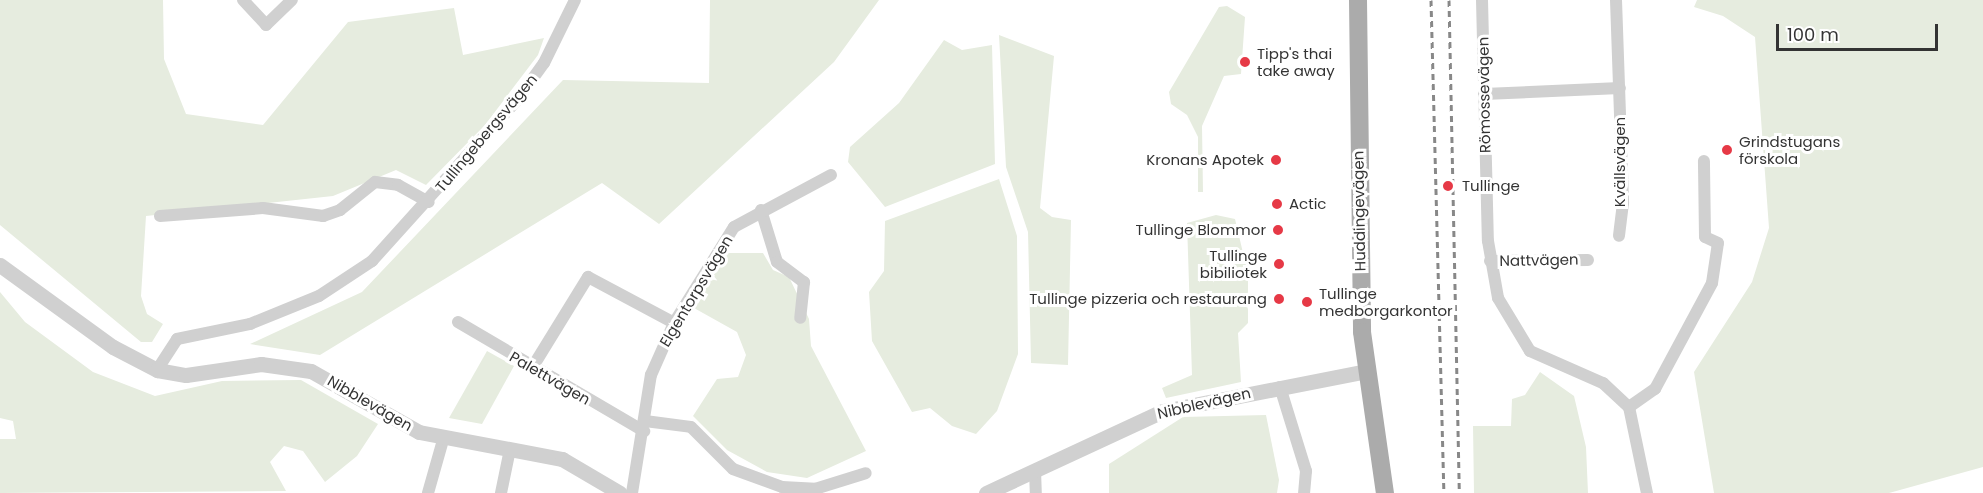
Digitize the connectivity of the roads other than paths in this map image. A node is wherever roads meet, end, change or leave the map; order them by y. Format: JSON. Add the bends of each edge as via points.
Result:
{"nodes":[{"id":1,"x":243,"y":0,"type":"edge"},
{"id":2,"x":292,"y":0,"type":"edge"},
{"id":3,"x":575,"y":0,"type":"edge"},
{"id":4,"x":1358,"y":0,"type":"edge"},
{"id":5,"x":1482,"y":0,"type":"edge"},
{"id":6,"x":1616,"y":0,"type":"edge"},
{"id":7,"x":1620,"y":88,"type":"junction"},
{"id":8,"x":1485,"y":94,"type":"junction"},
{"id":9,"x":1704,"y":161,"type":"dead end"},
{"id":10,"x":831,"y":175,"type":"dead end"},
{"id":11,"x":429,"y":202,"type":"junction"},
{"id":12,"x":761,"y":210,"type":"junction"},
{"id":13,"x":160,"y":216,"type":"dead end"},
{"id":14,"x":1619,"y":236,"type":"dead end"},
{"id":15,"x":1588,"y":260,"type":"dead end"},
{"id":16,"x":1490,"y":261,"type":"junction"},
{"id":17,"x":0,"y":265,"type":"edge"},
{"id":18,"x":800,"y":318,"type":"dead end"},
{"id":19,"x":458,"y":322,"type":"dead end"},
{"id":20,"x":674,"y":323,"type":"junction"},
{"id":21,"x":532,"y":368,"type":"junction"},
{"id":22,"x":158,"y":370,"type":"junction"},
{"id":23,"x":1366,"y":371,"type":"junction"},
{"id":24,"x":1280,"y":387,"type":"junction"},
{"id":25,"x":1629,"y":407,"type":"junction"},
{"id":26,"x":645,"y":426,"type":"junction"},
{"id":27,"x":443,"y":440,"type":"junction"},
{"id":28,"x":510,"y":449,"type":"junction"},
{"id":29,"x":1035,"y":470,"type":"junction"},
{"id":30,"x":866,"y":473,"type":"dead end"},
{"id":31,"x":428,"y":493,"type":"edge"},
{"id":32,"x":501,"y":493,"type":"edge"},
{"id":33,"x":620,"y":493,"type":"edge"},
{"id":34,"x":632,"y":493,"type":"edge"},
{"id":35,"x":986,"y":493,"type":"edge"},
{"id":36,"x":1036,"y":493,"type":"edge"},
{"id":37,"x":1304,"y":493,"type":"edge"},
{"id":38,"x":1385,"y":493,"type":"edge"},
{"id":39,"x":1647,"y":493,"type":"edge"}],
"edges":[{"from":1,"to":2,"type":"street","via":[[266,25]]},
{"from":3,"to":11,"type":"street","name":"Tullingebergsvägen","via":[[544,63],[518,99]]},
{"from":4,"to":23,"type":"main road","name":"Huddingevägen"},
{"from":5,"to":8,"type":"street","name":"Römossevägen"},
{"from":6,"to":7,"type":"street","name":"Kvällsvägen"},
{"from":7,"to":8,"type":"street"},
{"from":7,"to":14,"type":"street","name":"Kvällsvägen"},
{"from":8,"to":16,"type":"street","name":"Römossevägen"},
{"from":9,"to":25,"type":"street","via":[[1705,237],[1718,243],[1712,283],[1655,389]]},
{"from":10,"to":12,"type":"street","name":"Elgentorpsvägen","via":[[773,210],[771,205]]},
{"from":11,"to":13,"type":"street","name":"Tullingebergsvägen","via":[[401,186],[375,182],[323,216],[263,208]]},
{"from":11,"to":22,"type":"street","name":"Tullingebergsvägen","via":[[351,278],[250,324],[177,339]]},
{"from":12,"to":18,"type":"street","via":[[777,262],[804,282]]},
{"from":12,"to":20,"type":"street","name":"Elgentorpsvägen","via":[[734,227]]},
{"from":15,"to":16,"type":"street","name":"Nattvägen"},
{"from":16,"to":25,"type":"street","name":"Römossevägen","via":[[1504,314],[1530,351],[1603,384]]},
{"from":17,"to":22,"type":"street","name":"Nibblevägen","via":[[112,347]]},
{"from":19,"to":21,"type":"street","name":"Palettvägen"},
{"from":20,"to":21,"type":"street","via":[[588,277]]},
{"from":20,"to":26,"type":"street","name":"Elgentorpsvägen","via":[[651,375]]},
{"from":21,"to":26,"type":"street","name":"Palettvägen"},
{"from":22,"to":27,"type":"street","name":"Nibblevägen","via":[[186,375],[261,364],[311,371],[401,423]]},
{"from":23,"to":24,"type":"street","name":"Nibblevägen"},
{"from":23,"to":38,"type":"main road","name":"Huddingevägen"},
{"from":24,"to":29,"type":"street","name":"Nibblevägen","via":[[1163,411]]},
{"from":24,"to":37,"type":"street","via":[[1306,471]]},
{"from":25,"to":39,"type":"street"},
{"from":26,"to":30,"type":"street","via":[[691,427],[733,469],[782,487],[815,489]]},
{"from":26,"to":34,"type":"street","name":"Elgentorpsvägen"},
{"from":27,"to":28,"type":"street","name":"Nibblevägen"},
{"from":27,"to":31,"type":"street"},
{"from":28,"to":32,"type":"street"},
{"from":28,"to":33,"type":"street","name":"Nibblevägen","via":[[562,459]]},
{"from":29,"to":35,"type":"street","name":"Nibblevägen"},
{"from":29,"to":36,"type":"street"}]}
